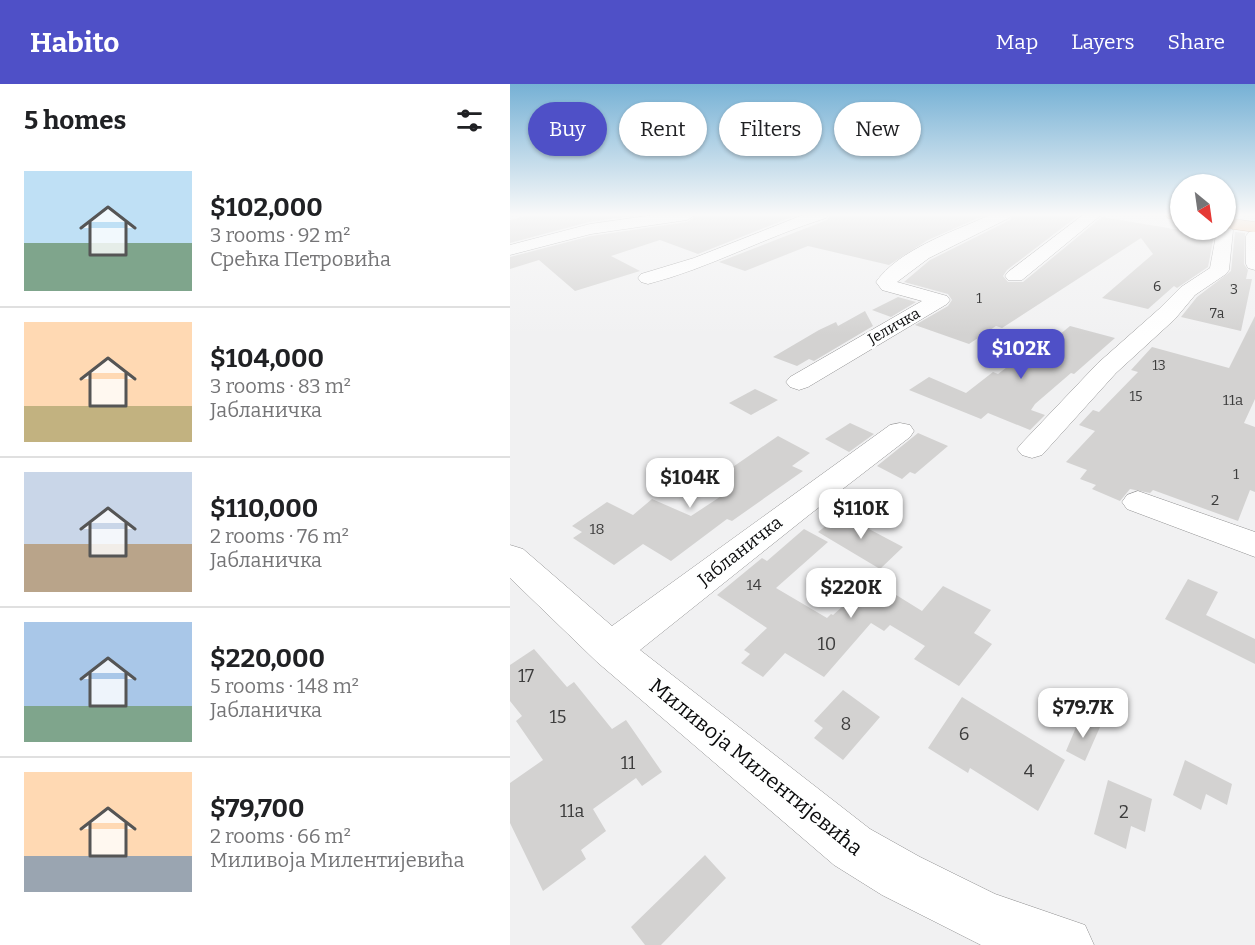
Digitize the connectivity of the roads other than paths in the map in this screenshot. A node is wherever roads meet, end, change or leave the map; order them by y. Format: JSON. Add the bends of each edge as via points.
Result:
{"nodes":[{"id":1,"x":718,"y":255,"type":"edge"},
{"id":2,"x":924,"y":255,"type":"edge"},
{"id":3,"x":1042,"y":255,"type":"edge"},
{"id":4,"x":1221,"y":255,"type":"edge"},
{"id":5,"x":1016,"y":276,"type":"dead end"},
{"id":6,"x":648,"y":278,"type":"dead end"},
{"id":7,"x":799,"y":382,"type":"dead end"},
{"id":8,"x":900,"y":431,"type":"dead end"},
{"id":9,"x":1032,"y":449,"type":"dead end"},
{"id":10,"x":1138,"y":502,"type":"dead end"},
{"id":11,"x":1255,"y":545,"type":"edge"},
{"id":12,"x":510,"y":558,"type":"edge"},
{"id":13,"x":611,"y":650,"type":"junction"},
{"id":14,"x":1065,"y":945,"type":"edge"}],
"edges":[{"from":1,"to":6,"type":"street"},
{"from":2,"to":7,"type":"street","name":"Јеличка","via":[[892,274],[886,282],[940,300]]},
{"from":3,"to":5,"type":"street"},
{"from":4,"to":9,"type":"street","via":[[1219,270],[1188,291],[1107,368]]},
{"from":8,"to":13,"type":"street","name":"Јабланичка"},
{"from":10,"to":11,"type":"street"},
{"from":12,"to":13,"type":"street","name":"Миливоја Милентијевића"},
{"from":13,"to":14,"type":"street","name":"Миливоја Милентијевића","via":[[852,847],[986,919]]}]}
